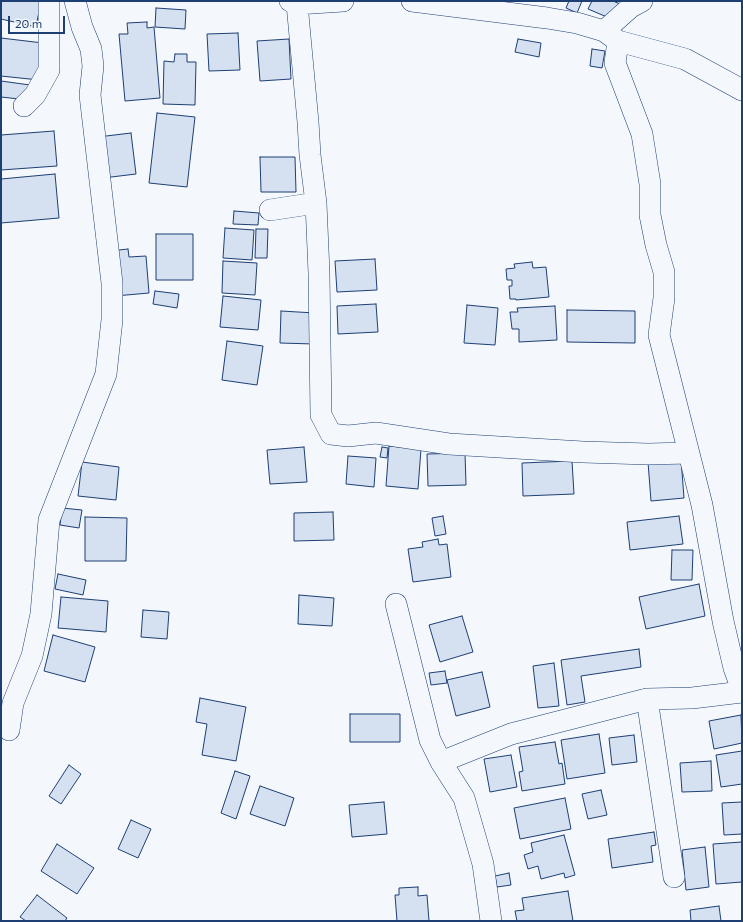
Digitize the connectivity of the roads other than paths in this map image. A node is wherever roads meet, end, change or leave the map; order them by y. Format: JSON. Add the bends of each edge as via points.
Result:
{"nodes":[{"id":1,"x":49,"y":1,"type":"edge"},
{"id":2,"x":75,"y":1,"type":"edge"},
{"id":3,"x":343,"y":1,"type":"edge"},
{"id":4,"x":412,"y":1,"type":"edge"},
{"id":5,"x":642,"y":1,"type":"edge"},
{"id":6,"x":294,"y":2,"type":"edge"},
{"id":7,"x":549,"y":10,"type":"edge"},
{"id":8,"x":611,"y":36,"type":"junction"},
{"id":9,"x":742,"y":90,"type":"edge"},
{"id":10,"x":24,"y":106,"type":"dead end"},
{"id":11,"x":316,"y":203,"type":"junction"},
{"id":12,"x":270,"y":210,"type":"dead end"},
{"id":13,"x":688,"y":453,"type":"junction"},
{"id":14,"x":396,"y":604,"type":"dead end"},
{"id":15,"x":742,"y":689,"type":"edge"},
{"id":16,"x":647,"y":698,"type":"junction"},
{"id":17,"x":9,"y":730,"type":"dead end"},
{"id":18,"x":441,"y":762,"type":"junction"},
{"id":19,"x":674,"y":877,"type":"dead end"},
{"id":20,"x":491,"y":921,"type":"edge"}],
"edges":[{"from":1,"to":10,"type":"street","via":[[49,70],[35,95]]},
{"from":2,"to":17,"type":"street","via":[[93,66],[90,94],[112,283],[112,320],[106,374],[49,520],[41,614],[32,656],[13,703]]},
{"from":3,"to":6,"type":"street"},
{"from":4,"to":7,"type":"street"},
{"from":5,"to":8,"type":"street","via":[[631,7]]},
{"from":6,"to":11,"type":"street"},
{"from":7,"to":8,"type":"street","via":[[577,24]]},
{"from":8,"to":9,"type":"street","via":[[685,59]]},
{"from":8,"to":13,"type":"street","via":[[615,63],[642,134],[650,184],[650,215],[664,272],[664,298],[659,335]]},
{"from":11,"to":12,"type":"street"},
{"from":11,"to":13,"type":"street","via":[[321,415],[331,434],[348,436],[376,433],[449,444],[583,452]]},
{"from":13,"to":15,"type":"street","via":[[702,505],[723,621],[734,668]]},
{"from":14,"to":18,"type":"street","via":[[430,740]]},
{"from":15,"to":16,"type":"street","via":[[692,698]]},
{"from":16,"to":18,"type":"street","via":[[510,734]]},
{"from":16,"to":19,"type":"street"},
{"from":18,"to":20,"type":"street","via":[[464,798],[484,864]]}]}
